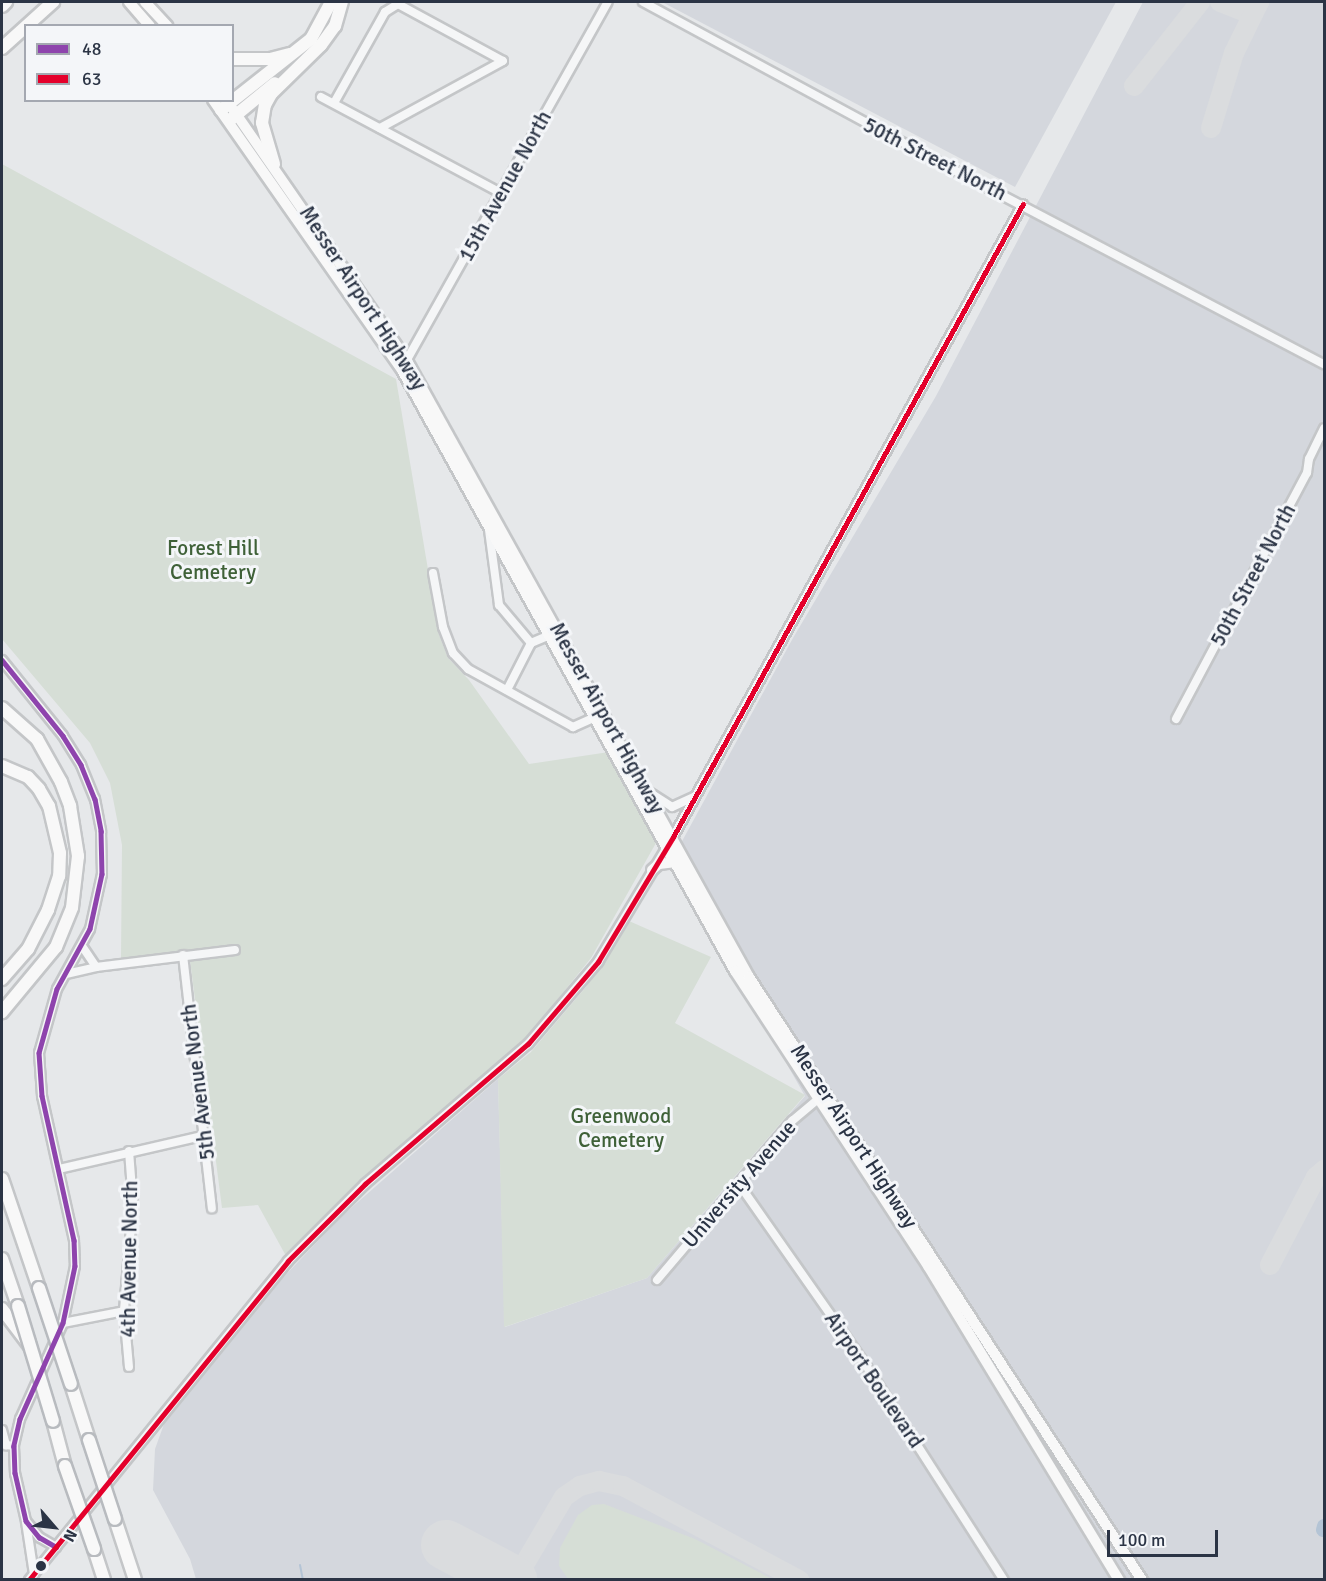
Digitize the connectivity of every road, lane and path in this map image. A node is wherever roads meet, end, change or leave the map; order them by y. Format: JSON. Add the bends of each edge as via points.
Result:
{"nodes":[{"id":1,"x":6,"y":2,"type":"edge"},
{"id":2,"x":53,"y":2,"type":"edge"},
{"id":3,"x":129,"y":2,"type":"edge"},
{"id":4,"x":145,"y":2,"type":"edge"},
{"id":5,"x":331,"y":2,"type":"edge"},
{"id":6,"x":342,"y":2,"type":"edge"},
{"id":7,"x":608,"y":2,"type":"edge"},
{"id":8,"x":643,"y":2,"type":"edge"},
{"id":9,"x":2,"y":6,"type":"edge"},
{"id":10,"x":29,"y":24,"type":"edge"},
{"id":11,"x":148,"y":24,"type":"edge"},
{"id":12,"x":164,"y":24,"type":"edge"},
{"id":13,"x":24,"y":28,"type":"edge"},
{"id":14,"x":321,"y":45,"type":"junction"},
{"id":15,"x":2,"y":48,"type":"edge"},
{"id":16,"x":294,"y":53,"type":"junction"},
{"id":17,"x":234,"y":59,"type":"edge"},
{"id":18,"x":234,"y":96,"type":"edge"},
{"id":19,"x":321,"y":97,"type":"dead end"},
{"id":20,"x":222,"y":104,"type":"edge"},
{"id":21,"x":334,"y":104,"type":"junction"},
{"id":22,"x":233,"y":117,"type":"junction"},
{"id":23,"x":380,"y":128,"type":"junction"},
{"id":24,"x":274,"y":164,"type":"junction"},
{"id":25,"x":501,"y":193,"type":"junction"},
{"id":26,"x":1023,"y":204,"type":"junction"},
{"id":27,"x":1324,"y":364,"type":"edge"},
{"id":28,"x":404,"y":365,"type":"junction"},
{"id":29,"x":1324,"y":428,"type":"edge"},
{"id":30,"x":489,"y":528,"type":"junction"},
{"id":31,"x":433,"y":573,"type":"dead end"},
{"id":32,"x":553,"y":633,"type":"junction"},
{"id":33,"x":531,"y":643,"type":"junction"},
{"id":34,"x":2,"y":660,"type":"edge"},
{"id":35,"x":507,"y":690,"type":"junction"},
{"id":36,"x":2,"y":708,"type":"edge"},
{"id":37,"x":595,"y":717,"type":"junction"},
{"id":38,"x":1176,"y":719,"type":"dead end"},
{"id":39,"x":2,"y":766,"type":"edge"},
{"id":40,"x":700,"y":787,"type":"junction"},
{"id":41,"x":649,"y":792,"type":"junction"},
{"id":42,"x":670,"y":841,"type":"junction"},
{"id":43,"x":676,"y":862,"type":"junction"},
{"id":44,"x":652,"y":870,"type":"junction"},
{"id":45,"x":82,"y":946,"type":"junction"},
{"id":46,"x":235,"y":950,"type":"dead end"},
{"id":47,"x":183,"y":956,"type":"junction"},
{"id":48,"x":96,"y":967,"type":"junction"},
{"id":49,"x":66,"y":974,"type":"junction"},
{"id":50,"x":2,"y":979,"type":"edge"},
{"id":51,"x":2,"y":1011,"type":"edge"},
{"id":52,"x":825,"y":1093,"type":"junction"},
{"id":53,"x":816,"y":1100,"type":"junction"},
{"id":54,"x":206,"y":1135,"type":"junction"},
{"id":55,"x":129,"y":1151,"type":"junction"},
{"id":56,"x":59,"y":1169,"type":"junction"},
{"id":57,"x":2,"y":1179,"type":"edge"},
{"id":58,"x":739,"y":1184,"type":"junction"},
{"id":59,"x":212,"y":1208,"type":"dead end"},
{"id":60,"x":2,"y":1259,"type":"edge"},
{"id":61,"x":657,"y":1280,"type":"dead end"},
{"id":62,"x":2,"y":1309,"type":"edge"},
{"id":63,"x":124,"y":1311,"type":"junction"},
{"id":64,"x":63,"y":1323,"type":"junction"},
{"id":65,"x":32,"y":1350,"type":"junction"},
{"id":66,"x":129,"y":1367,"type":"dead end"},
{"id":67,"x":2,"y":1430,"type":"edge"},
{"id":68,"x":7,"y":1446,"type":"edge"},
{"id":69,"x":26,"y":1521,"type":"junction"},
{"id":70,"x":56,"y":1547,"type":"junction"},
{"id":71,"x":32,"y":1578,"type":"edge"},
{"id":72,"x":104,"y":1580,"type":"edge"},
{"id":73,"x":135,"y":1580,"type":"edge"},
{"id":74,"x":1004,"y":1580,"type":"edge"},
{"id":75,"x":1119,"y":1580,"type":"edge"},
{"id":76,"x":1142,"y":1580,"type":"edge"}],
"edges":[{"from":1,"to":9,"type":"highway"},
{"from":2,"to":10,"type":"highway"},
{"from":3,"to":11,"type":"main road"},
{"from":4,"to":12,"type":"main road"},
{"from":5,"to":16,"type":"highway","via":[[319,28]]},
{"from":6,"to":14,"type":"highway","via":[[335,26]]},
{"from":7,"to":25,"type":"street","name":"15th Avenue North"},
{"from":8,"to":26,"type":"street","name":"50th Street North"},
{"from":13,"to":15,"type":"highway"},
{"from":14,"to":22,"type":"highway"},
{"from":14,"to":24,"type":"highway","via":[[271,94],[265,105],[262,123]]},
{"from":16,"to":17,"type":"highway","via":[[270,59]]},
{"from":16,"to":18,"type":"highway"},
{"from":19,"to":21,"type":"street"},
{"from":20,"to":22,"type":"main road","name":"Messer Airport Highway"},
{"from":21,"to":23,"type":"street"},
{"from":21,"to":23,"type":"street","via":[[385,12],[398,4],[503,61]]},
{"from":22,"to":24,"type":"main road","name":"Messer Airport Highway"},
{"from":22,"to":28,"type":"main road","name":"Messer Airport Highway"},
{"from":23,"to":25,"type":"street"},
{"from":24,"to":28,"type":"main road","name":"Messer Airport Highway"},
{"from":25,"to":28,"type":"street","name":"15th Avenue North"},
{"from":26,"to":27,"type":"street","name":"50th Street North"},
{"from":26,"to":40,"type":"street"},
{"from":28,"to":30,"type":"main road","name":"Messer Airport Highway"},
{"from":28,"to":32,"type":"main road","name":"Messer Airport Highway"},
{"from":29,"to":38,"type":"street","name":"50th Street North","via":[[1309,459],[1307,473]]},
{"from":30,"to":32,"type":"main road","name":"Messer Airport Highway"},
{"from":30,"to":33,"type":"street","via":[[499,604]]},
{"from":31,"to":35,"type":"street","via":[[443,627],[453,653],[468,669]]},
{"from":32,"to":33,"type":"street"},
{"from":32,"to":37,"type":"main road","name":"Messer Airport Highway"},
{"from":32,"to":41,"type":"main road","name":"Messer Airport Highway"},
{"from":33,"to":35,"type":"street"},
{"from":34,"to":45,"type":"street","via":[[63,736],[95,799],[101,831],[102,874],[90,929]]},
{"from":35,"to":37,"type":"street","via":[[573,727]]},
{"from":36,"to":51,"type":"highway","via":[[37,740],[61,782],[70,806],[78,856],[72,908],[56,947]]},
{"from":37,"to":42,"type":"main road","name":"Messer Airport Highway"},
{"from":39,"to":50,"type":"highway","via":[[28,777],[39,789],[49,806],[60,853],[59,876],[48,910],[28,949]]},
{"from":40,"to":41,"type":"street","via":[[680,807],[672,807]]},
{"from":40,"to":42,"type":"street"},
{"from":41,"to":42,"type":"main road","name":"Messer Airport Highway"},
{"from":42,"to":43,"type":"main road","name":"Messer Airport Highway"},
{"from":42,"to":44,"type":"street"},
{"from":42,"to":52,"type":"main road","name":"Messer Airport Highway","via":[[749,977]]},
{"from":43,"to":44,"type":"main road","via":[[663,863]]},
{"from":43,"to":53,"type":"main road","name":"Messer Airport Highway","via":[[735,971]]},
{"from":44,"to":70,"type":"street","via":[[598,962],[565,1004],[528,1044],[365,1184],[288,1261]]},
{"from":45,"to":48,"type":"street"},
{"from":45,"to":49,"type":"street"},
{"from":46,"to":47,"type":"street"},
{"from":47,"to":48,"type":"street"},
{"from":47,"to":54,"type":"street","name":"5th Avenue North"},
{"from":48,"to":49,"type":"street"},
{"from":49,"to":56,"type":"street","via":[[45,1019],[39,1053],[42,1096]]},
{"from":52,"to":53,"type":"street","name":"University Avenue"},
{"from":52,"to":76,"type":"main road","name":"Messer Airport Highway"},
{"from":53,"to":58,"type":"street","name":"University Avenue","via":[[792,1121]]},
{"from":53,"to":75,"type":"main road","name":"Messer Airport Highway","via":[[928,1266]]},
{"from":54,"to":55,"type":"street"},
{"from":54,"to":59,"type":"street","name":"5th Avenue North"},
{"from":55,"to":56,"type":"street"},
{"from":55,"to":63,"type":"street","name":"4th Avenue North","via":[[133,1203]]},
{"from":56,"to":64,"type":"street","via":[[75,1257]]},
{"from":57,"to":73,"type":"highway","bridge":true},
{"from":58,"to":61,"type":"street","name":"University Avenue"},
{"from":58,"to":74,"type":"street","name":"Airport Boulevard","via":[[867,1367]]},
{"from":60,"to":65,"type":"highway","bridge":true},
{"from":62,"to":65,"type":"highway"},
{"from":63,"to":64,"type":"street"},
{"from":63,"to":66,"type":"street","name":"4th Avenue North"},
{"from":64,"to":68,"type":"street"},
{"from":65,"to":72,"type":"highway","bridge":true,"via":[[65,1466]]},
{"from":67,"to":68,"type":"street"},
{"from":68,"to":69,"type":"street"},
{"from":69,"to":70,"type":"street","via":[[39,1537]]},
{"from":69,"to":71,"type":"street"},
{"from":70,"to":71,"type":"street"}]}
